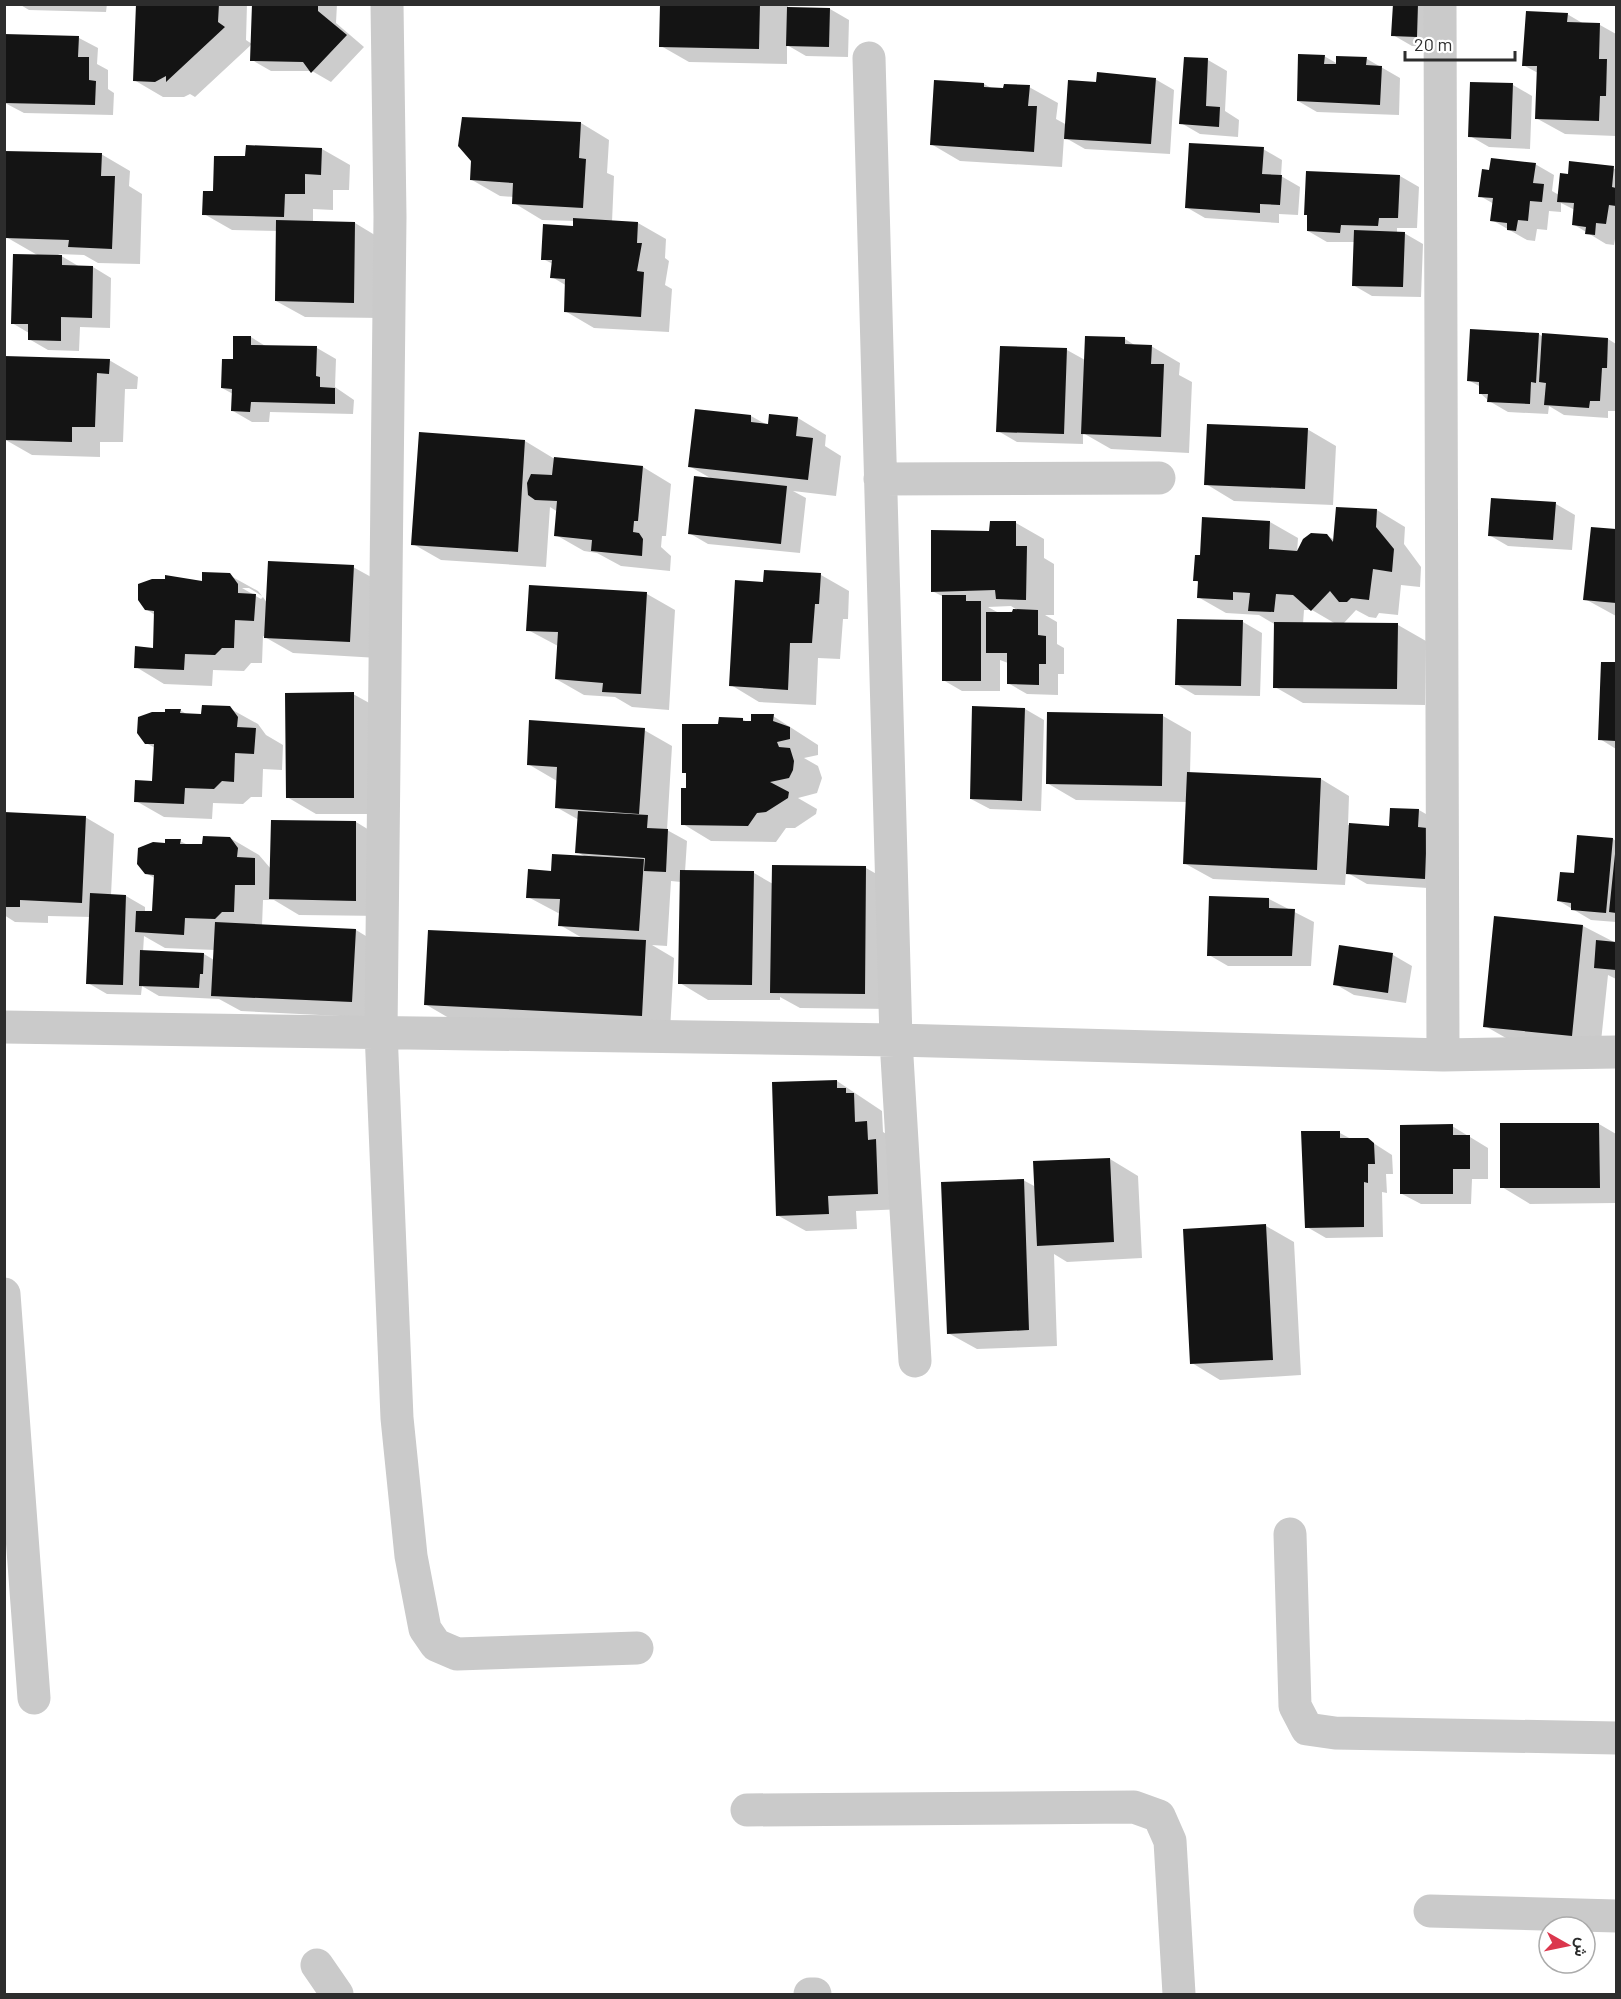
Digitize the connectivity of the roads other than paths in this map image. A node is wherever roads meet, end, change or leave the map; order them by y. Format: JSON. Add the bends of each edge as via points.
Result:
{"nodes":[{"id":1,"x":387,"y":4,"type":"edge"},
{"id":2,"x":1440,"y":4,"type":"edge"},
{"id":3,"x":869,"y":58,"type":"dead end"},
{"id":4,"x":1159,"y":478,"type":"dead end"},
{"id":5,"x":880,"y":479,"type":"junction"},
{"id":6,"x":4,"y":1027,"type":"edge"},
{"id":7,"x":381,"y":1031,"type":"junction"},
{"id":8,"x":896,"y":1040,"type":"junction"},
{"id":9,"x":1617,"y":1052,"type":"edge"},
{"id":10,"x":1443,"y":1055,"type":"junction"},
{"id":11,"x":4,"y":1294,"type":"edge"},
{"id":12,"x":915,"y":1361,"type":"dead end"},
{"id":13,"x":1290,"y":1534,"type":"dead end"},
{"id":14,"x":637,"y":1648,"type":"dead end"},
{"id":15,"x":34,"y":1698,"type":"dead end"},
{"id":16,"x":1617,"y":1738,"type":"edge"},
{"id":17,"x":747,"y":1810,"type":"dead end"},
{"id":18,"x":1430,"y":1911,"type":"dead end"},
{"id":19,"x":1617,"y":1916,"type":"edge"},
{"id":20,"x":317,"y":1965,"type":"dead end"},
{"id":21,"x":810,"y":1994,"type":"edge"},
{"id":22,"x":337,"y":1995,"type":"edge"},
{"id":23,"x":815,"y":1995,"type":"edge"},
{"id":24,"x":1179,"y":1995,"type":"edge"}],
"edges":[{"from":1,"to":7,"type":"street","via":[[390,217]]},
{"from":2,"to":10,"type":"street"},
{"from":3,"to":5,"type":"street"},
{"from":4,"to":5,"type":"street"},
{"from":5,"to":8,"type":"street"},
{"from":6,"to":7,"type":"street"},
{"from":7,"to":8,"type":"street"},
{"from":7,"to":14,"type":"street","via":[[397,1418],[411,1556],[425,1629],[436,1645],[457,1654]]},
{"from":8,"to":10,"type":"street"},
{"from":8,"to":12,"type":"street"},
{"from":9,"to":10,"type":"street"},
{"from":11,"to":15,"type":"street"},
{"from":13,"to":16,"type":"street","via":[[1295,1706],[1307,1729],[1335,1733]]},
{"from":17,"to":24,"type":"street","via":[[1134,1807],[1159,1816],[1170,1841]]},
{"from":18,"to":19,"type":"street"},
{"from":20,"to":22,"type":"street"},
{"from":21,"to":23,"type":"street"}]}
